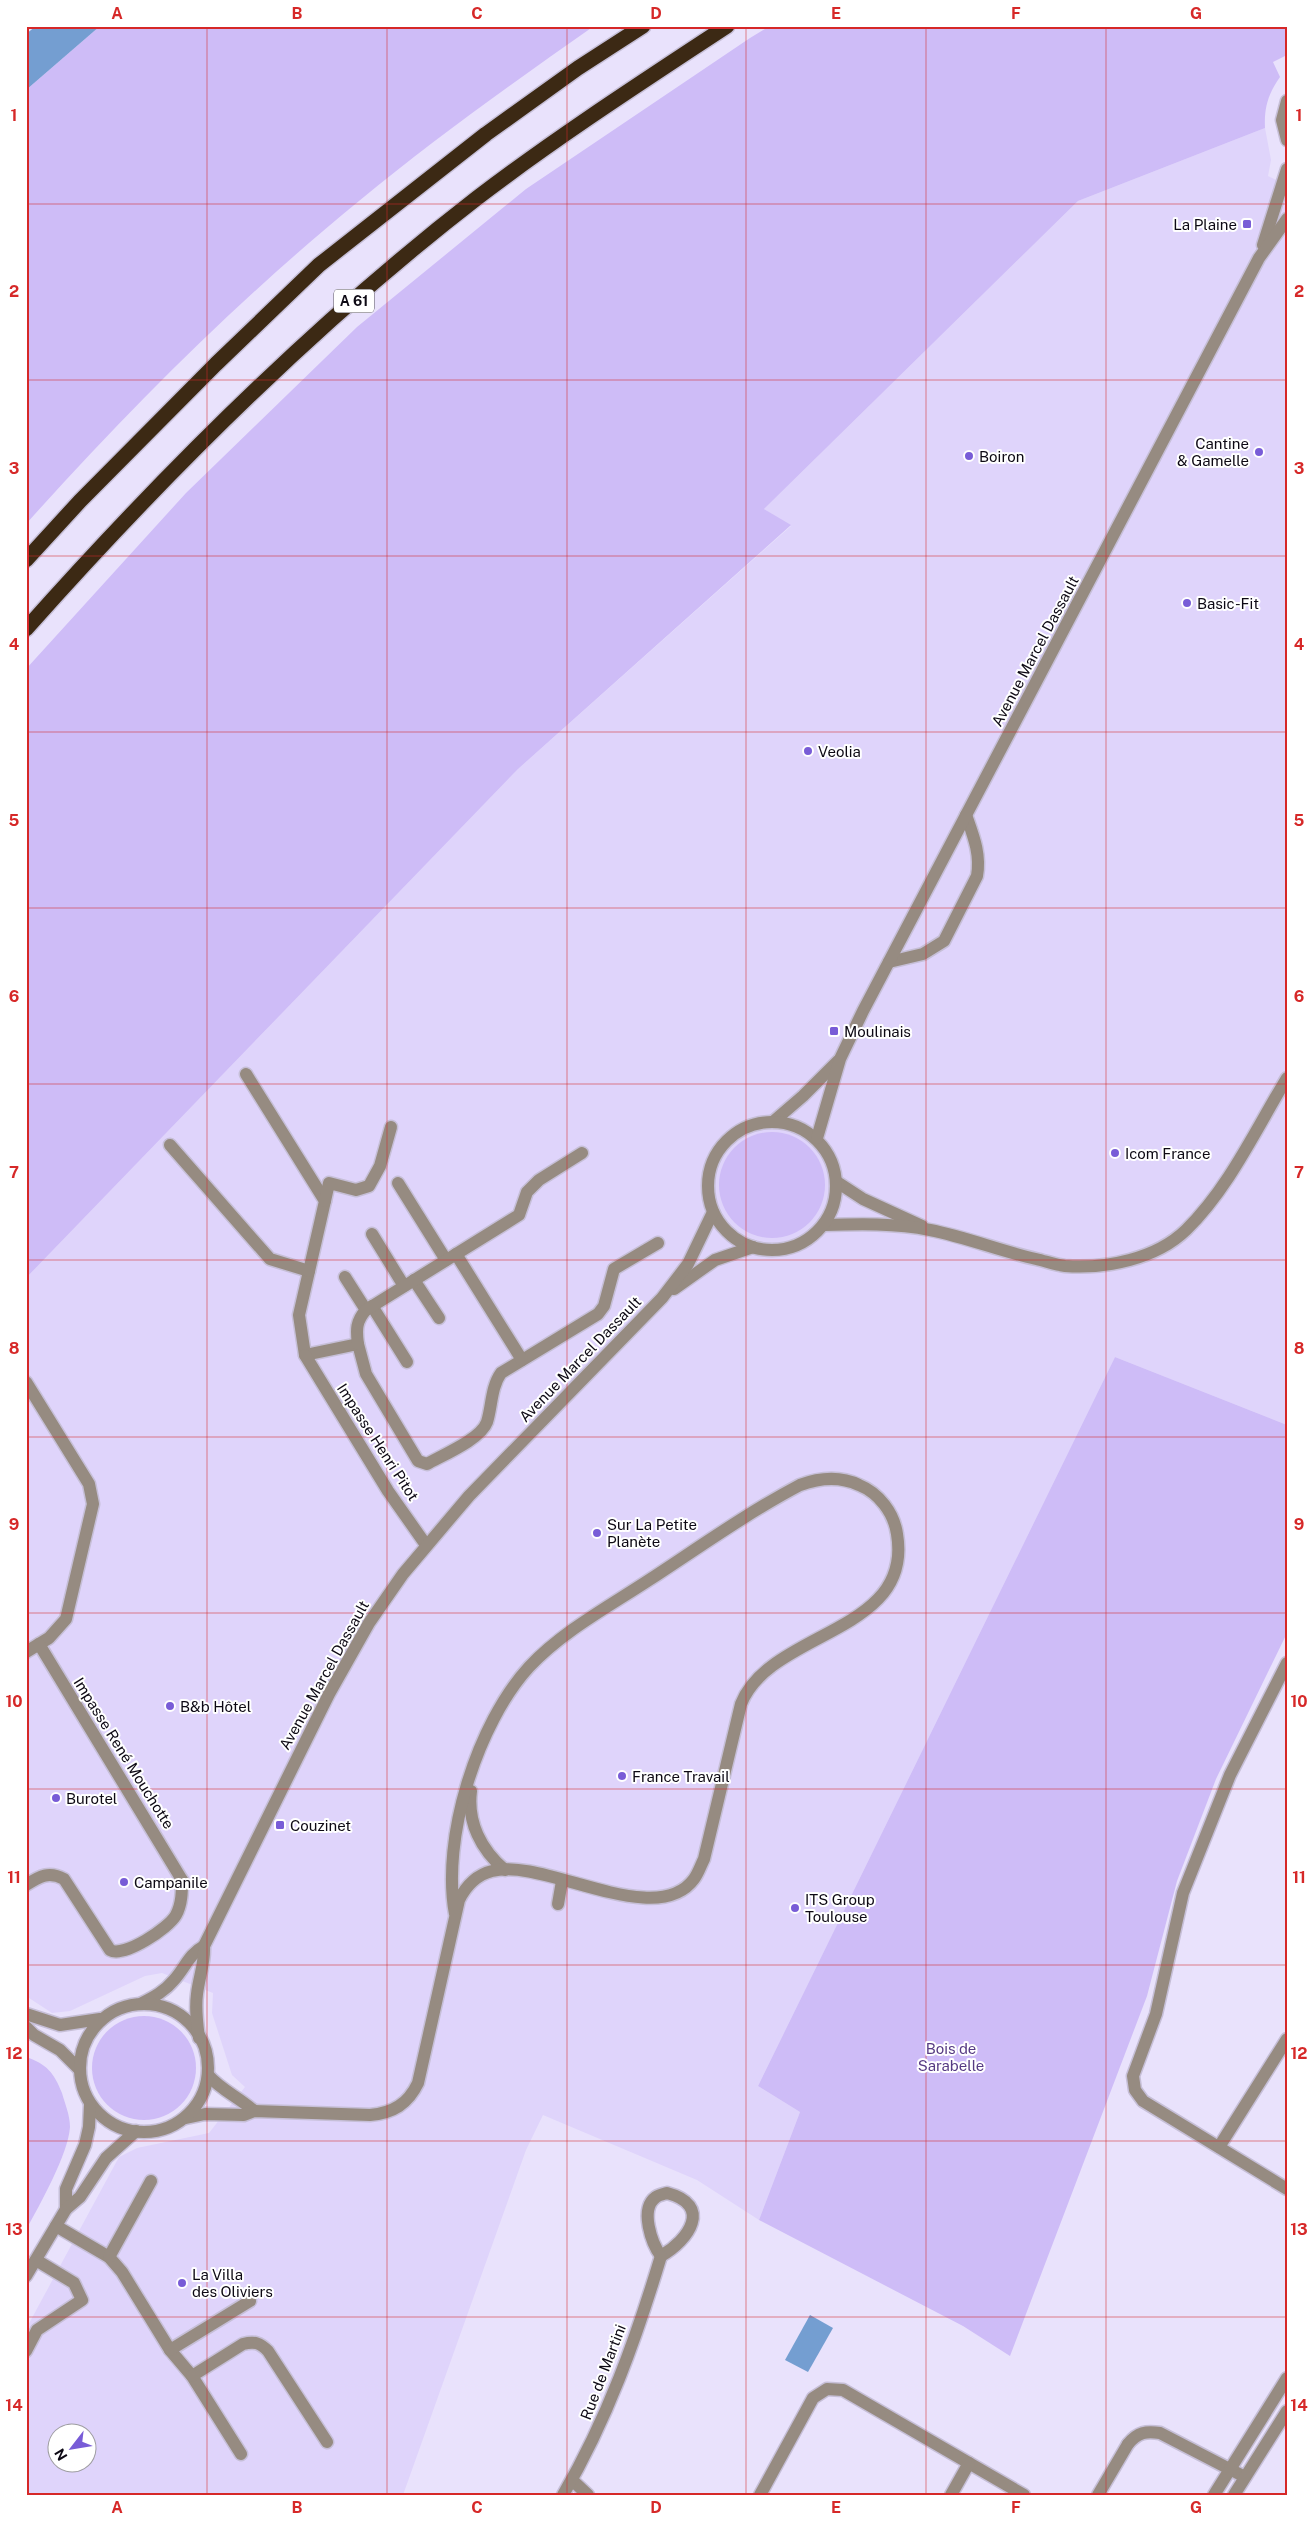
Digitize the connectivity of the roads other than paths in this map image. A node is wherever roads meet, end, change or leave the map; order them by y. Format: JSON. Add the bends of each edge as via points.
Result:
{"nodes":[{"id":1,"x":642,"y":26,"type":"edge"},
{"id":2,"x":727,"y":26,"type":"edge"},
{"id":3,"x":1287,"y":101,"type":"edge"},
{"id":4,"x":1287,"y":140,"type":"edge"},
{"id":5,"x":1287,"y":169,"type":"edge"},
{"id":6,"x":1287,"y":219,"type":"edge"},
{"id":7,"x":1259,"y":258,"type":"junction"},
{"id":8,"x":26,"y":560,"type":"edge"},
{"id":9,"x":26,"y":629,"type":"edge"},
{"id":10,"x":966,"y":815,"type":"junction"},
{"id":11,"x":889,"y":962,"type":"junction"},
{"id":12,"x":840,"y":1059,"type":"junction"},
{"id":13,"x":246,"y":1074,"type":"dead end"},
{"id":14,"x":1287,"y":1078,"type":"edge"},
{"id":15,"x":774,"y":1121,"type":"junction"},
{"id":16,"x":391,"y":1127,"type":"dead end"},
{"id":17,"x":817,"y":1138,"type":"junction"},
{"id":18,"x":170,"y":1145,"type":"dead end"},
{"id":19,"x":582,"y":1153,"type":"dead end"},
{"id":20,"x":837,"y":1182,"type":"junction"},
{"id":21,"x":398,"y":1183,"type":"dead end"},
{"id":22,"x":325,"y":1201,"type":"junction"},
{"id":23,"x":713,"y":1212,"type":"junction"},
{"id":24,"x":824,"y":1225,"type":"junction"},
{"id":25,"x":928,"y":1230,"type":"junction"},
{"id":26,"x":372,"y":1234,"type":"dead end"},
{"id":27,"x":658,"y":1242,"type":"dead end"},
{"id":28,"x":753,"y":1247,"type":"junction"},
{"id":29,"x":451,"y":1257,"type":"junction"},
{"id":30,"x":309,"y":1270,"type":"junction"},
{"id":31,"x":345,"y":1277,"type":"dead end"},
{"id":32,"x":409,"y":1283,"type":"junction"},
{"id":33,"x":662,"y":1298,"type":"junction"},
{"id":34,"x":369,"y":1308,"type":"junction"},
{"id":35,"x":439,"y":1318,"type":"dead end"},
{"id":36,"x":358,"y":1344,"type":"junction"},
{"id":37,"x":304,"y":1355,"type":"junction"},
{"id":38,"x":522,"y":1360,"type":"junction"},
{"id":39,"x":407,"y":1362,"type":"dead end"},
{"id":40,"x":26,"y":1382,"type":"edge"},
{"id":41,"x":426,"y":1545,"type":"junction"},
{"id":42,"x":39,"y":1644,"type":"junction"},
{"id":43,"x":26,"y":1652,"type":"edge"},
{"id":44,"x":1287,"y":1664,"type":"edge"},
{"id":45,"x":474,"y":1766,"type":"junction"},
{"id":46,"x":504,"y":1870,"type":"junction"},
{"id":47,"x":562,"y":1881,"type":"junction"},
{"id":48,"x":26,"y":1885,"type":"edge"},
{"id":49,"x":558,"y":1904,"type":"dead end"},
{"id":50,"x":455,"y":1914,"type":"junction"},
{"id":51,"x":204,"y":1946,"type":"junction"},
{"id":52,"x":142,"y":2004,"type":"junction"},
{"id":53,"x":26,"y":2014,"type":"edge"},
{"id":54,"x":100,"y":2019,"type":"junction"},
{"id":55,"x":26,"y":2027,"type":"edge"},
{"id":56,"x":199,"y":2038,"type":"junction"},
{"id":57,"x":1287,"y":2039,"type":"edge"},
{"id":58,"x":79,"y":2069,"type":"junction"},
{"id":59,"x":208,"y":2074,"type":"junction"},
{"id":60,"x":90,"y":2105,"type":"junction"},
{"id":61,"x":254,"y":2111,"type":"junction"},
{"id":62,"x":186,"y":2118,"type":"junction"},
{"id":63,"x":136,"y":2131,"type":"junction"},
{"id":64,"x":1218,"y":2147,"type":"junction"},
{"id":65,"x":151,"y":2181,"type":"dead end"},
{"id":66,"x":1287,"y":2190,"type":"edge"},
{"id":67,"x":66,"y":2209,"type":"junction"},
{"id":68,"x":56,"y":2226,"type":"junction"},
{"id":69,"x":661,"y":2256,"type":"junction"},
{"id":70,"x":109,"y":2257,"type":"junction"},
{"id":71,"x":36,"y":2260,"type":"junction"},
{"id":72,"x":26,"y":2276,"type":"edge"},
{"id":73,"x":250,"y":2301,"type":"dead end"},
{"id":74,"x":170,"y":2350,"type":"junction"},
{"id":75,"x":26,"y":2351,"type":"edge"},
{"id":76,"x":192,"y":2376,"type":"junction"},
{"id":77,"x":1287,"y":2378,"type":"edge"},
{"id":78,"x":1287,"y":2411,"type":"edge"},
{"id":79,"x":327,"y":2442,"type":"dead end"},
{"id":80,"x":242,"y":2454,"type":"dead end"},
{"id":81,"x":969,"y":2463,"type":"junction"},
{"id":82,"x":1231,"y":2469,"type":"junction"},
{"id":83,"x":1245,"y":2477,"type":"junction"},
{"id":84,"x":572,"y":2480,"type":"junction"},
{"id":85,"x":563,"y":2495,"type":"edge"},
{"id":86,"x":588,"y":2495,"type":"edge"},
{"id":87,"x":760,"y":2495,"type":"edge"},
{"id":88,"x":951,"y":2495,"type":"edge"},
{"id":89,"x":1024,"y":2495,"type":"edge"},
{"id":90,"x":1098,"y":2495,"type":"edge"},
{"id":91,"x":1214,"y":2495,"type":"edge"},
{"id":92,"x":1234,"y":2495,"type":"edge"}],
"edges":[{"from":1,"to":8,"type":"highway","via":[[486,134],[319,265],[216,364]]},
{"from":2,"to":9,"type":"highway","number":"A 61","via":[[567,133],[477,199],[351,303],[170,474]]},
{"from":3,"to":4,"type":"street","via":[[1282,120]]},
{"from":5,"to":7,"type":"street","name":"Avenue Marcel Dassault"},
{"from":6,"to":7,"type":"street","name":"Avenue Marcel Dassault"},
{"from":7,"to":10,"type":"street","name":"Avenue Marcel Dassault"},
{"from":10,"to":11,"type":"street","name":"Avenue Marcel Dassault"},
{"from":10,"to":11,"type":"street","via":[[976,844],[977,876],[944,941],[923,954]]},
{"from":11,"to":12,"type":"street","name":"Avenue Marcel Dassault"},
{"from":12,"to":15,"type":"street","name":"Avenue Marcel Dassault"},
{"from":12,"to":17,"type":"street","name":"Avenue Marcel Dassault"},
{"from":13,"to":22,"type":"street"},
{"from":14,"to":25,"type":"street","via":[[1205,1209],[1185,1231],[1155,1250],[1108,1264],[1065,1266]]},
{"from":15,"to":17,"type":"street","name":"Avenue Marcel Dassault","via":[[797,1126]]},
{"from":15,"to":23,"type":"street","name":"Avenue Marcel Dassault","via":[[751,1124],[731,1135],[716,1153],[708,1175],[708,1194]]},
{"from":16,"to":22,"type":"street","via":[[380,1166],[369,1186],[356,1190],[329,1183]]},
{"from":17,"to":20,"type":"street","name":"Avenue Marcel Dassault","via":[[831,1158]]},
{"from":18,"to":30,"type":"street","via":[[270,1259]]},
{"from":19,"to":29,"type":"street","via":[[538,1180],[527,1192],[519,1214]]},
{"from":20,"to":24,"type":"street","name":"Avenue Marcel Dassault","via":[[834,1205]]},
{"from":20,"to":25,"type":"street","via":[[863,1199]]},
{"from":21,"to":29,"type":"street"},
{"from":22,"to":30,"type":"street"},
{"from":23,"to":28,"type":"street","name":"Avenue Marcel Dassault","via":[[736,1240]]},
{"from":23,"to":33,"type":"street","name":"Avenue Marcel Dassault","via":[[688,1264]]},
{"from":24,"to":25,"type":"street"},
{"from":24,"to":28,"type":"street","name":"Avenue Marcel Dassault","via":[[809,1239],[792,1247],[772,1250]]},
{"from":26,"to":32,"type":"street"},
{"from":27,"to":38,"type":"street","via":[[614,1269],[604,1306],[598,1314]]},
{"from":28,"to":33,"type":"street","name":"Avenue Marcel Dassault","via":[[715,1260]]},
{"from":29,"to":32,"type":"street"},
{"from":29,"to":38,"type":"street"},
{"from":30,"to":37,"type":"street","via":[[299,1315]]},
{"from":31,"to":34,"type":"street"},
{"from":32,"to":34,"type":"street"},
{"from":32,"to":35,"type":"street"},
{"from":33,"to":41,"type":"street","name":"Avenue Marcel Dassault","via":[[469,1496]]},
{"from":34,"to":36,"type":"street","via":[[359,1318],[356,1329]]},
{"from":34,"to":39,"type":"street"},
{"from":36,"to":37,"type":"street"},
{"from":36,"to":38,"type":"street","via":[[366,1374],[418,1461],[427,1464],[482,1432],[496,1380]]},
{"from":37,"to":41,"type":"street","name":"Impasse Henri Pitot","via":[[388,1491]]},
{"from":40,"to":42,"type":"street","via":[[89,1484],[93,1504],[66,1619],[56,1632]]},
{"from":41,"to":51,"type":"street","name":"Avenue Marcel Dassault","via":[[369,1623],[329,1694]]},
{"from":42,"to":43,"type":"street"},
{"from":42,"to":48,"type":"street","name":"Impasse René Mouchotte","via":[[182,1880],[181,1901],[173,1920],[119,1953],[110,1950],[64,1880],[52,1874]]},
{"from":44,"to":64,"type":"street","via":[[1230,1775],[1183,1893],[1156,2014],[1132,2076],[1135,2090],[1143,2101]]},
{"from":45,"to":46,"type":"street","via":[[470,1797],[475,1831],[493,1860]]},
{"from":45,"to":47,"type":"street","via":[[482,1742],[503,1702],[529,1667],[548,1649],[572,1630],[786,1492],[811,1481],[849,1481],[870,1491],[887,1508],[896,1527],[899,1554],[888,1590],[868,1608],[763,1673],[744,1696],[704,1859],[694,1880],[677,1892],[658,1899]]},
{"from":45,"to":50,"type":"street","via":[[464,1796],[450,1873]]},
{"from":46,"to":47,"type":"street"},
{"from":46,"to":50,"type":"street","via":[[484,1873],[473,1880],[464,1889]]},
{"from":47,"to":49,"type":"street"},
{"from":50,"to":61,"type":"street","via":[[422,2070],[408,2100],[388,2113],[370,2115]]},
{"from":51,"to":52,"type":"street","name":"Avenue Marcel Dassault","via":[[192,1953],[167,1988]]},
{"from":51,"to":56,"type":"street","name":"Avenue Marcel Dassault","via":[[205,1962],[197,1991]]},
{"from":52,"to":54,"type":"street"},
{"from":52,"to":56,"type":"street","via":[[166,2007],[175,2012]]},
{"from":53,"to":54,"type":"street","via":[[60,2025]]},
{"from":54,"to":58,"type":"street","via":[[86,2043]]},
{"from":55,"to":58,"type":"street","via":[[60,2050]]},
{"from":56,"to":59,"type":"street"},
{"from":57,"to":64,"type":"street"},
{"from":58,"to":60,"type":"street"},
{"from":59,"to":61,"type":"street","via":[[218,2087]]},
{"from":59,"to":62,"type":"street","via":[[200,2100]]},
{"from":60,"to":63,"type":"street","via":[[112,2123]]},
{"from":60,"to":67,"type":"street","via":[[84,2145],[66,2189]]},
{"from":61,"to":62,"type":"street","via":[[244,2115],[205,2114]]},
{"from":62,"to":63,"type":"street","via":[[162,2130]]},
{"from":63,"to":67,"type":"street","via":[[106,2158],[80,2197]]},
{"from":64,"to":66,"type":"street"},
{"from":65,"to":70,"type":"street"},
{"from":67,"to":68,"type":"street"},
{"from":68,"to":70,"type":"street"},
{"from":68,"to":71,"type":"street"},
{"from":69,"to":69,"type":"street","via":[[679,2244],[690,2231],[693,2221],[688,2203],[667,2193],[655,2197],[648,2217],[655,2249]]},
{"from":69,"to":84,"type":"street","name":"Rue de Martini","via":[[599,2429]]},
{"from":70,"to":74,"type":"street","via":[[122,2272]]},
{"from":71,"to":72,"type":"street"},
{"from":71,"to":75,"type":"street","via":[[74,2283],[82,2300],[37,2330]]},
{"from":73,"to":74,"type":"street"},
{"from":74,"to":76,"type":"street"},
{"from":76,"to":79,"type":"street","via":[[244,2344],[261,2344]]},
{"from":76,"to":80,"type":"street"},
{"from":77,"to":82,"type":"street"},
{"from":78,"to":83,"type":"street"},
{"from":81,"to":87,"type":"street","via":[[843,2390],[827,2389],[813,2398]]},
{"from":81,"to":88,"type":"street"},
{"from":81,"to":89,"type":"street"},
{"from":82,"to":83,"type":"street"},
{"from":82,"to":90,"type":"street","via":[[1160,2434],[1146,2431],[1128,2444]]},
{"from":82,"to":91,"type":"street"},
{"from":83,"to":92,"type":"street"},
{"from":84,"to":85,"type":"street","name":"Rue de Martini"},
{"from":84,"to":86,"type":"street"}]}
